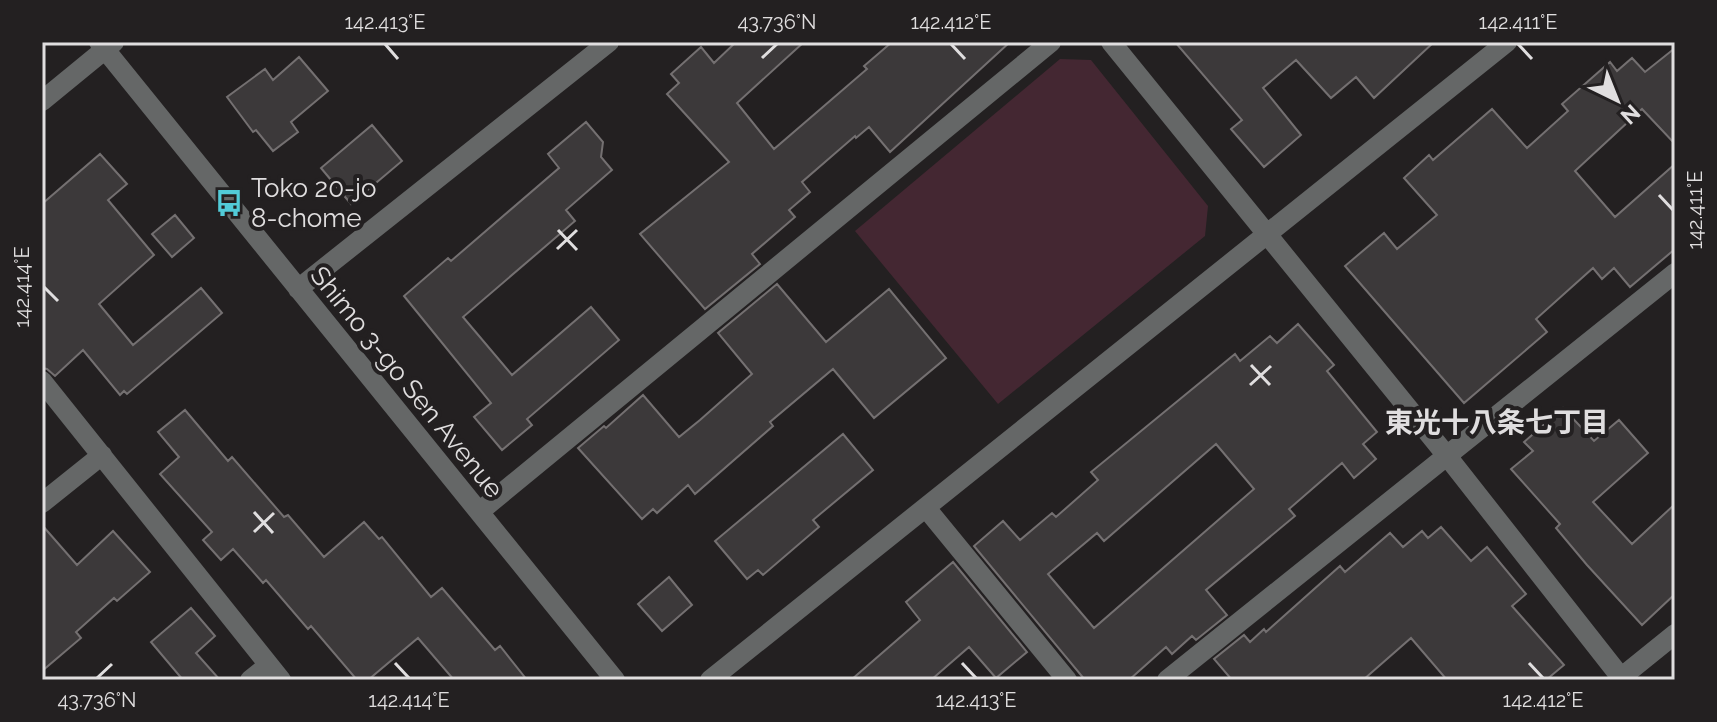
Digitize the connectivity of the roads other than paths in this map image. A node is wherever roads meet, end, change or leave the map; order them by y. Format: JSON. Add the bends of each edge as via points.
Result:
{"nodes":[{"id":1,"x":609,"y":42,"type":"edge"},
{"id":2,"x":1051,"y":42,"type":"edge"},
{"id":3,"x":1111,"y":42,"type":"edge"},
{"id":4,"x":1507,"y":42,"type":"edge"},
{"id":5,"x":106,"y":44,"type":"edge"},
{"id":6,"x":42,"y":101,"type":"edge"},
{"id":7,"x":1268,"y":235,"type":"junction"},
{"id":8,"x":1675,"y":273,"type":"edge"},
{"id":9,"x":298,"y":289,"type":"junction"},
{"id":10,"x":42,"y":381,"type":"edge"},
{"id":11,"x":102,"y":455,"type":"junction"},
{"id":12,"x":1447,"y":456,"type":"junction"},
{"id":13,"x":42,"y":503,"type":"edge"},
{"id":14,"x":926,"y":508,"type":"junction"},
{"id":15,"x":479,"y":512,"type":"junction"},
{"id":16,"x":1675,"y":634,"type":"edge"},
{"id":17,"x":275,"y":672,"type":"edge"},
{"id":18,"x":1621,"y":679,"type":"edge"},
{"id":19,"x":250,"y":680,"type":"edge"},
{"id":20,"x":615,"y":680,"type":"edge"},
{"id":21,"x":710,"y":680,"type":"edge"},
{"id":22,"x":1067,"y":680,"type":"edge"},
{"id":23,"x":1167,"y":680,"type":"edge"}],
"edges":[{"from":1,"to":9,"type":"street"},
{"from":2,"to":15,"type":"street"},
{"from":3,"to":7,"type":"street"},
{"from":4,"to":7,"type":"street"},
{"from":5,"to":6,"type":"street"},
{"from":5,"to":9,"type":"street","name":"Shimo 3-go Sen Avenue"},
{"from":7,"to":12,"type":"street"},
{"from":7,"to":14,"type":"street"},
{"from":8,"to":12,"type":"street"},
{"from":9,"to":15,"type":"street","name":"Shimo 3-go Sen Avenue"},
{"from":10,"to":11,"type":"street"},
{"from":11,"to":13,"type":"street"},
{"from":11,"to":17,"type":"street"},
{"from":12,"to":18,"type":"street"},
{"from":12,"to":23,"type":"street"},
{"from":14,"to":21,"type":"street"},
{"from":14,"to":22,"type":"street"},
{"from":15,"to":20,"type":"street","name":"Shimo 3-go Sen Avenue"},
{"from":16,"to":18,"type":"street"},
{"from":17,"to":19,"type":"street"}]}
